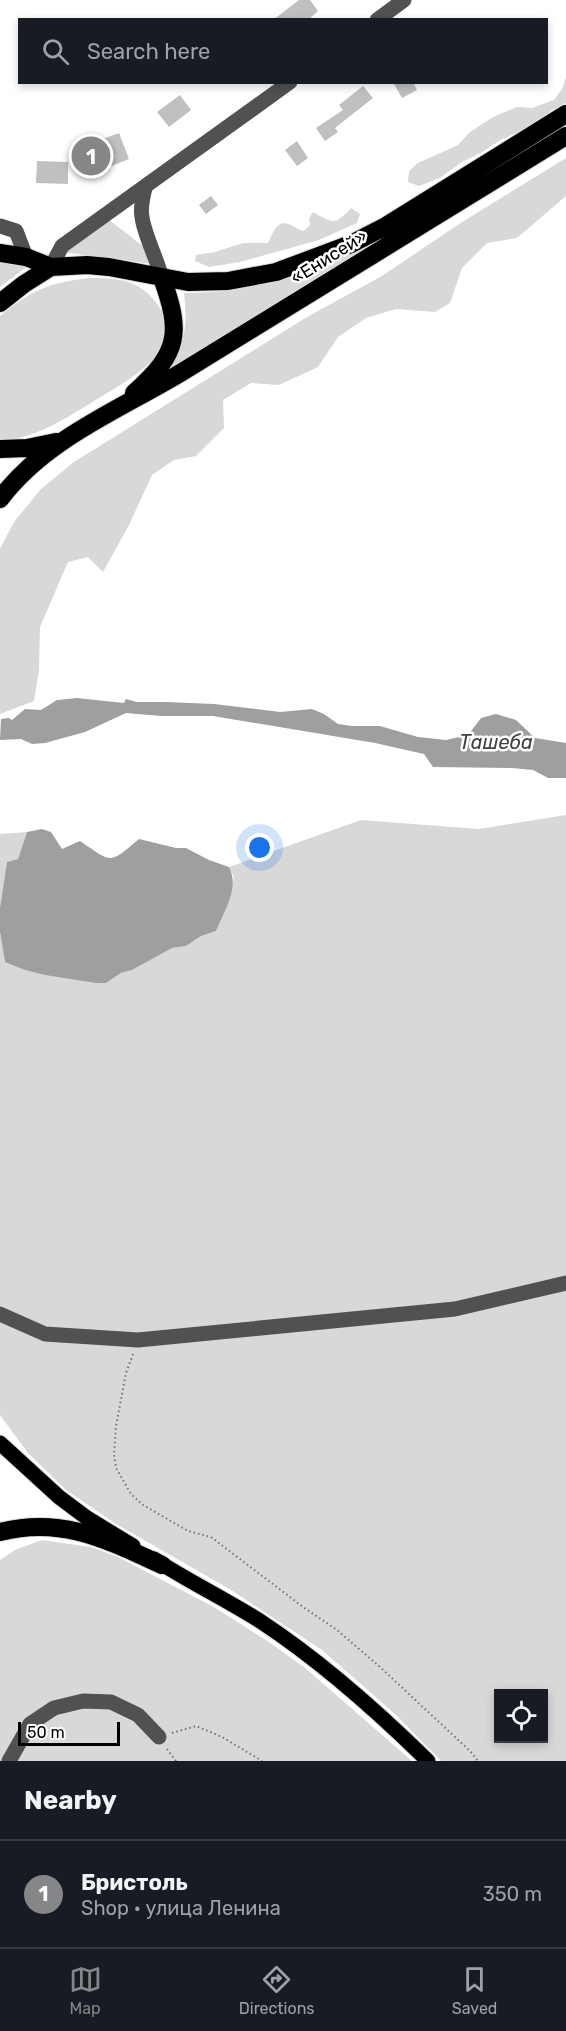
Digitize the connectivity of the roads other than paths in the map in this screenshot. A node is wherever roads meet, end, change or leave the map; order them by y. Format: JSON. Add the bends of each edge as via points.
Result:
{"nodes":[{"id":1,"x":404,"y":0,"type":"edge"},
{"id":2,"x":380,"y":18,"type":"edge"},
{"id":3,"x":287,"y":84,"type":"edge"},
{"id":4,"x":566,"y":114,"type":"edge"},
{"id":5,"x":566,"y":136,"type":"edge"},
{"id":6,"x":145,"y":188,"type":"junction"},
{"id":7,"x":0,"y":226,"type":"edge"},
{"id":8,"x":0,"y":253,"type":"edge"},
{"id":9,"x":26,"y":257,"type":"junction"},
{"id":10,"x":51,"y":267,"type":"junction"},
{"id":11,"x":162,"y":278,"type":"junction"},
{"id":12,"x":0,"y":303,"type":"edge"},
{"id":13,"x":113,"y":412,"type":"junction"},
{"id":14,"x":61,"y":441,"type":"junction"},
{"id":15,"x":0,"y":449,"type":"edge"},
{"id":16,"x":0,"y":499,"type":"edge"},
{"id":17,"x":566,"y":1283,"type":"edge"},
{"id":18,"x":0,"y":1314,"type":"edge"},
{"id":19,"x":0,"y":1443,"type":"edge"},
{"id":20,"x":0,"y":1532,"type":"edge"},
{"id":21,"x":162,"y":1565,"type":"junction"},
{"id":22,"x":159,"y":1737,"type":"road end"},
{"id":23,"x":9,"y":1761,"type":"edge"},
{"id":24,"x":428,"y":1761,"type":"edge"}],
"edges":[{"from":1,"to":2,"type":"street"},
{"from":3,"to":6,"type":"street"},
{"from":4,"to":11,"type":"highway","name":"«Енисей»","via":[[351,244],[276,272],[228,281]]},
{"from":5,"to":13,"type":"highway","name":"«Енисей»"},
{"from":6,"to":10,"type":"street","via":[[62,246]]},
{"from":6,"to":11,"type":"street","via":[[142,219]]},
{"from":7,"to":9,"type":"street","via":[[16,231]]},
{"from":8,"to":9,"type":"highway"},
{"from":9,"to":10,"type":"highway"},
{"from":10,"to":11,"type":"highway","name":"«Енисей»","via":[[109,267]]},
{"from":10,"to":12,"type":"highway","name":"«Енисей»"},
{"from":11,"to":13,"type":"highway","name":"«Енисей»","via":[[174,315],[170,350],[148,379]]},
{"from":13,"to":14,"type":"highway","name":"«Енисей»"},
{"from":14,"to":15,"type":"highway","name":"«Енисей»"},
{"from":14,"to":16,"type":"highway","name":"«Енисей»","via":[[32,464]]},
{"from":17,"to":18,"type":"street","via":[[455,1309],[138,1340],[45,1334]]},
{"from":19,"to":21,"type":"main road","via":[[59,1497]]},
{"from":20,"to":21,"type":"highway","via":[[42,1526],[80,1531]]},
{"from":21,"to":24,"type":"main road","via":[[222,1598],[295,1646],[383,1717]]},
{"from":22,"to":23,"type":"street","via":[[138,1714],[111,1702],[83,1701],[54,1708],[30,1724]]}]}
